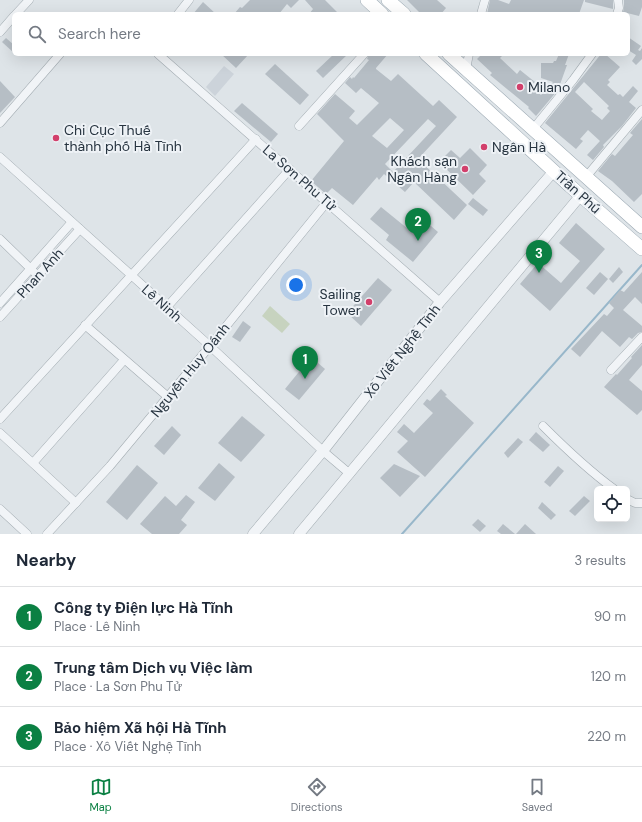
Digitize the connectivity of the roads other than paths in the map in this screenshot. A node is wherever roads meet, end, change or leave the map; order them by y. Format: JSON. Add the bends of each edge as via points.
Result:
{"nodes":[{"id":1,"x":190,"y":0,"type":"edge"},
{"id":2,"x":367,"y":0,"type":"edge"},
{"id":3,"x":388,"y":0,"type":"edge"},
{"id":4,"x":485,"y":0,"type":"edge"},
{"id":5,"x":618,"y":0,"type":"edge"},
{"id":6,"x":26,"y":1,"type":"edge"},
{"id":7,"x":18,"y":12,"type":"edge"},
{"id":8,"x":180,"y":12,"type":"edge"},
{"id":9,"x":380,"y":12,"type":"edge"},
{"id":10,"x":402,"y":12,"type":"edge"},
{"id":11,"x":482,"y":12,"type":"edge"},
{"id":12,"x":618,"y":12,"type":"edge"},
{"id":13,"x":12,"y":18,"type":"edge"},
{"id":14,"x":0,"y":32,"type":"edge"},
{"id":15,"x":58,"y":56,"type":"edge"},
{"id":16,"x":160,"y":56,"type":"edge"},
{"id":17,"x":362,"y":56,"type":"edge"},
{"id":18,"x":428,"y":56,"type":"edge"},
{"id":19,"x":451,"y":56,"type":"edge"},
{"id":20,"x":469,"y":56,"type":"edge"},
{"id":21,"x":591,"y":56,"type":"edge"},
{"id":22,"x":466,"y":69,"type":"junction"},
{"id":23,"x":642,"y":110,"type":"edge"},
{"id":24,"x":0,"y":124,"type":"edge"},
{"id":25,"x":299,"y":126,"type":"dead end"},
{"id":26,"x":533,"y":129,"type":"junction"},
{"id":27,"x":256,"y":139,"type":"junction"},
{"id":28,"x":0,"y":157,"type":"edge"},
{"id":29,"x":290,"y":169,"type":"junction"},
{"id":30,"x":554,"y":171,"type":"junction"},
{"id":31,"x":586,"y":177,"type":"junction"},
{"id":32,"x":581,"y":195,"type":"junction"},
{"id":33,"x":327,"y":202,"type":"junction"},
{"id":34,"x":72,"y":222,"type":"junction"},
{"id":35,"x":642,"y":227,"type":"edge"},
{"id":36,"x":80,"y":229,"type":"junction"},
{"id":37,"x":0,"y":239,"type":"edge"},
{"id":38,"x":642,"y":249,"type":"edge"},
{"id":39,"x":30,"y":268,"type":"junction"},
{"id":40,"x":131,"y":275,"type":"junction"},
{"id":41,"x":38,"y":276,"type":"junction"},
{"id":42,"x":0,"y":302,"type":"edge"},
{"id":43,"x":440,"y":302,"type":"junction"},
{"id":44,"x":167,"y":307,"type":"junction"},
{"id":45,"x":0,"y":317,"type":"edge"},
{"id":46,"x":84,"y":326,"type":"junction"},
{"id":47,"x":642,"y":337,"type":"edge"},
{"id":48,"x":210,"y":346,"type":"junction"},
{"id":49,"x":124,"y":360,"type":"junction"},
{"id":50,"x":611,"y":370,"type":"dead end"},
{"id":51,"x":168,"y":397,"type":"junction"},
{"id":52,"x":0,"y":419,"type":"edge"},
{"id":53,"x":543,"y":426,"type":"dead end"},
{"id":54,"x":0,"y":433,"type":"edge"},
{"id":55,"x":323,"y":451,"type":"junction"},
{"id":56,"x":33,"y":463,"type":"junction"},
{"id":57,"x":350,"y":474,"type":"junction"},
{"id":58,"x":610,"y":486,"type":"edge"},
{"id":59,"x":630,"y":500,"type":"edge"},
{"id":60,"x":76,"y":503,"type":"junction"},
{"id":61,"x":642,"y":503,"type":"edge"},
{"id":62,"x":0,"y":509,"type":"edge"},
{"id":63,"x":27,"y":534,"type":"edge"},
{"id":64,"x":47,"y":534,"type":"edge"},
{"id":65,"x":253,"y":534,"type":"edge"},
{"id":66,"x":299,"y":534,"type":"edge"}],
"edges":[{"from":1,"to":8,"type":"street"},
{"from":2,"to":9,"type":"main road"},
{"from":3,"to":10,"type":"main road"},
{"from":4,"to":11,"type":"street"},
{"from":5,"to":12,"type":"street"},
{"from":6,"to":7,"type":"street"},
{"from":13,"to":14,"type":"street"},
{"from":15,"to":24,"type":"street"},
{"from":16,"to":27,"type":"street","name":"La Sơn Phu Tử"},
{"from":17,"to":25,"type":"street"},
{"from":18,"to":30,"type":"main road","name":"Trần Phú"},
{"from":19,"to":22,"type":"main road","name":"Trần Phú"},
{"from":20,"to":22,"type":"street"},
{"from":21,"to":26,"type":"street"},
{"from":22,"to":26,"type":"main road","name":"Trần Phú"},
{"from":23,"to":31,"type":"street"},
{"from":26,"to":31,"type":"main road","name":"Trần Phú"},
{"from":27,"to":29,"type":"street","name":"La Sơn Phu Tử"},
{"from":27,"to":40,"type":"street"},
{"from":28,"to":34,"type":"street","name":"Lê Ninh"},
{"from":29,"to":33,"type":"street","name":"La Sơn Phu Tử"},
{"from":29,"to":44,"type":"street"},
{"from":30,"to":32,"type":"main road","name":"Trần Phú"},
{"from":30,"to":43,"type":"street","name":"Xô Viết Nghệ Tĩnh"},
{"from":31,"to":35,"type":"main road","name":"Trần Phú"},
{"from":32,"to":38,"type":"main road","name":"Trần Phú"},
{"from":32,"to":57,"type":"street"},
{"from":33,"to":43,"type":"street","name":"La Sơn Phu Tử"},
{"from":33,"to":48,"type":"street","name":"Nguyễn Huy Oánh"},
{"from":34,"to":36,"type":"street","name":"Lê Ninh"},
{"from":34,"to":39,"type":"street","name":"Phan Anh"},
{"from":36,"to":40,"type":"street","name":"Lê Ninh"},
{"from":36,"to":41,"type":"street","name":"Phan Anh"},
{"from":37,"to":39,"type":"street"},
{"from":39,"to":41,"type":"street"},
{"from":39,"to":42,"type":"street","name":"Phan Anh"},
{"from":40,"to":44,"type":"street","name":"Lê Ninh"},
{"from":40,"to":46,"type":"street"},
{"from":41,"to":45,"type":"street","name":"Phan Anh"},
{"from":43,"to":55,"type":"street","name":"Xô Viết Nghệ Tĩnh"},
{"from":44,"to":48,"type":"street","name":"Lê Ninh"},
{"from":46,"to":49,"type":"street"},
{"from":46,"to":52,"type":"street"},
{"from":47,"to":50,"type":"street"},
{"from":48,"to":51,"type":"street","name":"Nguyễn Huy Oánh"},
{"from":48,"to":55,"type":"street","name":"Lê Ninh"},
{"from":49,"to":51,"type":"street"},
{"from":49,"to":56,"type":"street"},
{"from":51,"to":60,"type":"street","name":"Nguyễn Huy Oánh"},
{"from":53,"to":58,"type":"street","via":[[582,464]]},
{"from":54,"to":56,"type":"street"},
{"from":55,"to":57,"type":"street","name":"Lê Ninh"},
{"from":55,"to":65,"type":"street","name":"Xô Viết Nghệ Tĩnh"},
{"from":56,"to":60,"type":"street"},
{"from":57,"to":66,"type":"street"},
{"from":59,"to":61,"type":"street"},
{"from":60,"to":64,"type":"street","name":"Nguyễn Huy Oánh"},
{"from":62,"to":63,"type":"street"}]}
